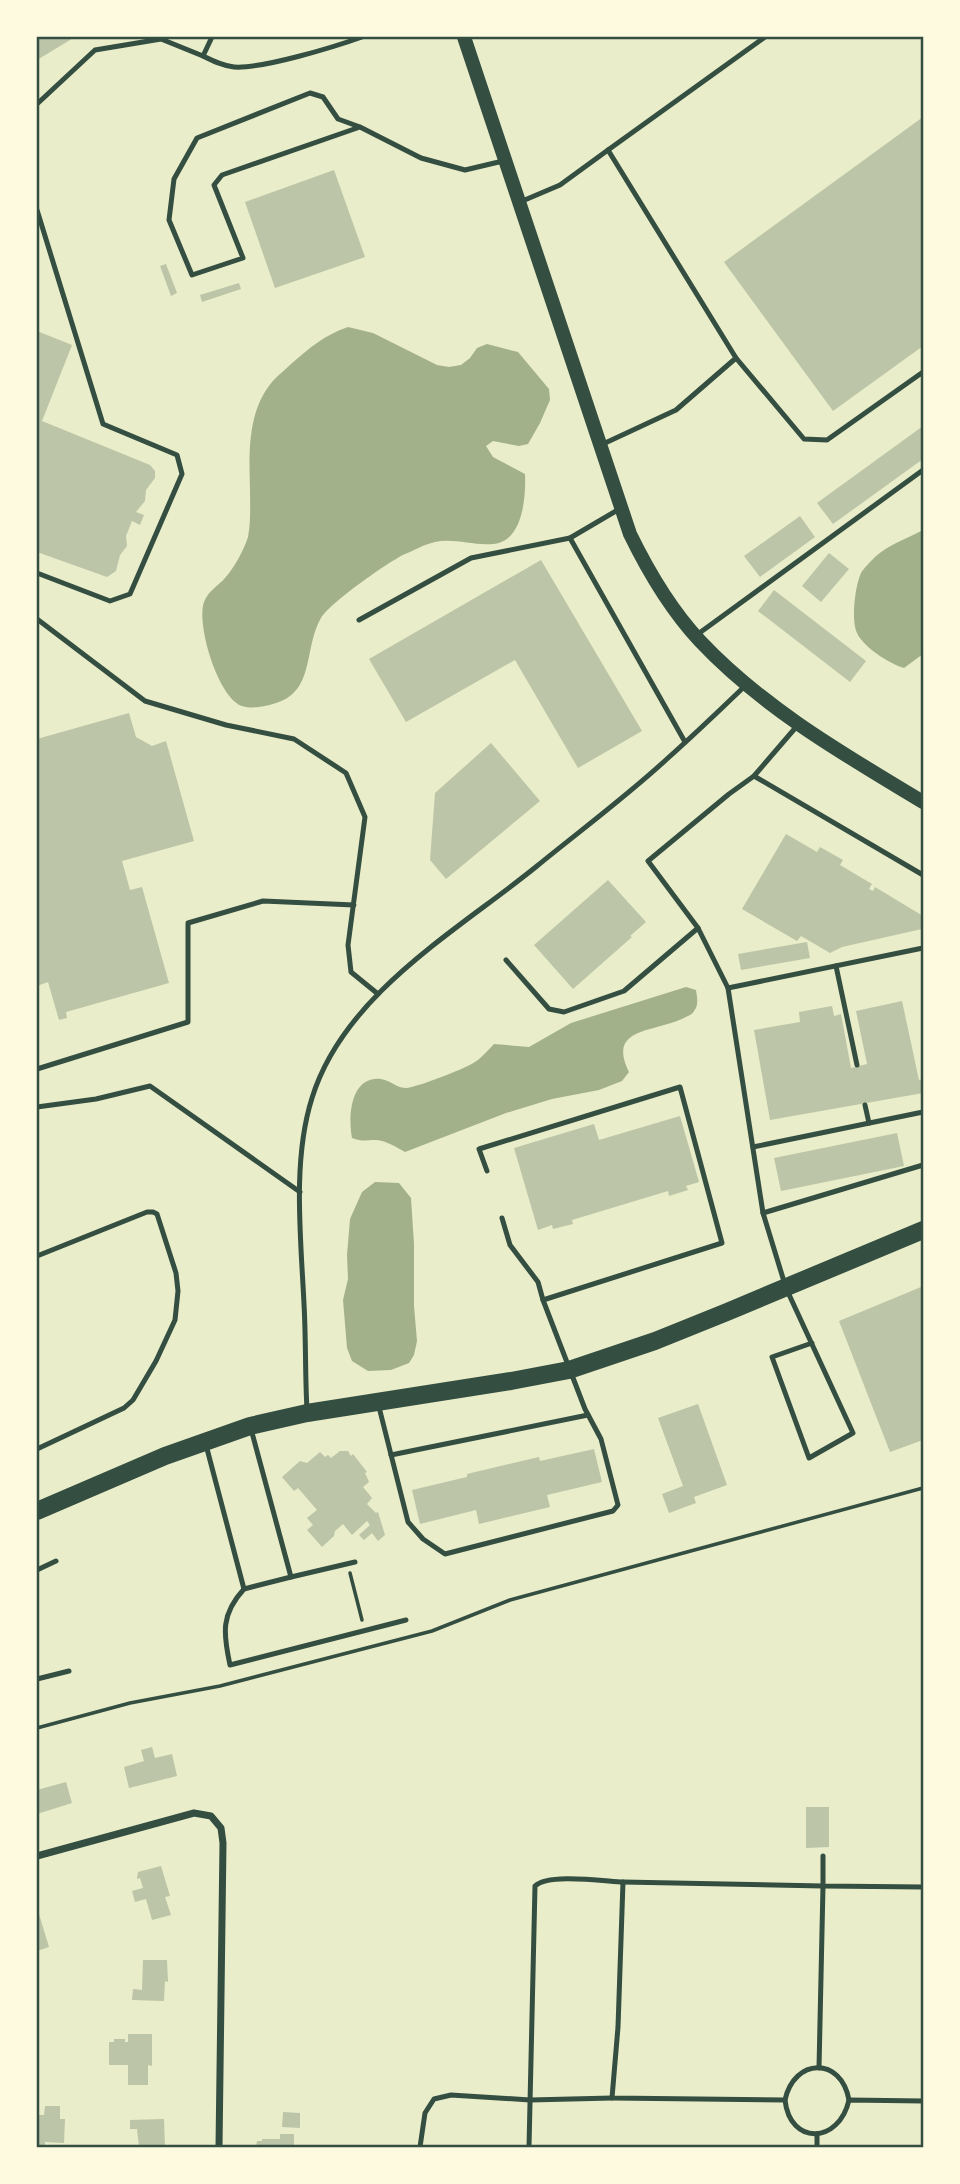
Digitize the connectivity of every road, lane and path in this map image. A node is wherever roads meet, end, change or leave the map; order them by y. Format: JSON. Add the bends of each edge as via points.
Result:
{"nodes":[{"id":1,"x":212,"y":37,"type":"edge"},
{"id":2,"x":362,"y":37,"type":"edge"},
{"id":3,"x":464,"y":37,"type":"edge"},
{"id":4,"x":765,"y":37,"type":"edge"},
{"id":5,"x":203,"y":56,"type":"junction"},
{"id":6,"x":37,"y":104,"type":"edge"},
{"id":7,"x":360,"y":127,"type":"junction"},
{"id":8,"x":608,"y":150,"type":"junction"},
{"id":9,"x":506,"y":161,"type":"junction"},
{"id":10,"x":520,"y":202,"type":"junction"},
{"id":11,"x":37,"y":210,"type":"edge"},
{"id":12,"x":736,"y":358,"type":"junction"},
{"id":13,"x":923,"y":372,"type":"edge"},
{"id":14,"x":600,"y":446,"type":"junction"},
{"id":15,"x":923,"y":470,"type":"edge"},
{"id":16,"x":621,"y":508,"type":"junction"},
{"id":17,"x":570,"y":538,"type":"junction"},
{"id":18,"x":37,"y":573,"type":"edge"},
{"id":19,"x":37,"y":619,"type":"edge"},
{"id":20,"x":359,"y":620,"type":"dead end"},
{"id":21,"x":696,"y":636,"type":"junction"},
{"id":22,"x":747,"y":684,"type":"junction"},
{"id":23,"x":799,"y":723,"type":"junction"},
{"id":24,"x":685,"y":742,"type":"junction"},
{"id":25,"x":754,"y":776,"type":"junction"},
{"id":26,"x":923,"y":802,"type":"edge"},
{"id":27,"x":923,"y":874,"type":"edge"},
{"id":28,"x":354,"y":905,"type":"junction"},
{"id":29,"x":698,"y":928,"type":"junction"},
{"id":30,"x":923,"y":948,"type":"edge"},
{"id":31,"x":506,"y":960,"type":"dead end"},
{"id":32,"x":836,"y":966,"type":"junction"},
{"id":33,"x":728,"y":988,"type":"junction"},
{"id":34,"x":378,"y":994,"type":"junction"},
{"id":35,"x":857,"y":1065,"type":"dead end"},
{"id":36,"x":37,"y":1069,"type":"edge"},
{"id":37,"x":865,"y":1105,"type":"dead end"},
{"id":38,"x":37,"y":1106,"type":"edge"},
{"id":39,"x":923,"y":1112,"type":"edge"},
{"id":40,"x":869,"y":1123,"type":"junction"},
{"id":41,"x":753,"y":1147,"type":"junction"},
{"id":42,"x":923,"y":1166,"type":"edge"},
{"id":43,"x":486,"y":1171,"type":"dead end"},
{"id":44,"x":300,"y":1192,"type":"junction"},
{"id":45,"x":763,"y":1213,"type":"junction"},
{"id":46,"x":502,"y":1218,"type":"dead end"},
{"id":47,"x":923,"y":1230,"type":"edge"},
{"id":48,"x":37,"y":1256,"type":"edge"},
{"id":49,"x":786,"y":1288,"type":"junction"},
{"id":50,"x":543,"y":1300,"type":"junction"},
{"id":51,"x":812,"y":1343,"type":"junction"},
{"id":52,"x":569,"y":1370,"type":"junction"},
{"id":53,"x":378,"y":1402,"type":"junction"},
{"id":54,"x":307,"y":1413,"type":"junction"},
{"id":55,"x":588,"y":1415,"type":"junction"},
{"id":56,"x":250,"y":1426,"type":"junction"},
{"id":57,"x":206,"y":1441,"type":"junction"},
{"id":58,"x":37,"y":1449,"type":"edge"},
{"id":59,"x":391,"y":1455,"type":"junction"},
{"id":60,"x":923,"y":1488,"type":"edge"},
{"id":61,"x":39,"y":1507,"type":"edge"},
{"id":62,"x":56,"y":1561,"type":"dead end"},
{"id":63,"x":355,"y":1563,"type":"dead end"},
{"id":64,"x":348,"y":1564,"type":"junction"},
{"id":65,"x":37,"y":1570,"type":"edge"},
{"id":66,"x":291,"y":1577,"type":"junction"},
{"id":67,"x":244,"y":1589,"type":"junction"},
{"id":68,"x":405,"y":1620,"type":"dead end"},
{"id":69,"x":365,"y":1630,"type":"junction"},
{"id":70,"x":369,"y":1647,"type":"junction"},
{"id":71,"x":69,"y":1671,"type":"dead end"},
{"id":72,"x":37,"y":1679,"type":"edge"},
{"id":73,"x":37,"y":1728,"type":"edge"},
{"id":74,"x":37,"y":1856,"type":"edge"},
{"id":75,"x":823,"y":1856,"type":"dead end"},
{"id":76,"x":623,"y":1882,"type":"junction"},
{"id":77,"x":823,"y":1886,"type":"junction"},
{"id":78,"x":923,"y":1887,"type":"edge"},
{"id":79,"x":819,"y":2068,"type":"junction"},
{"id":80,"x":612,"y":2098,"type":"junction"},
{"id":81,"x":530,"y":2100,"type":"junction"},
{"id":82,"x":785,"y":2100,"type":"junction"},
{"id":83,"x":849,"y":2100,"type":"junction"},
{"id":84,"x":923,"y":2101,"type":"edge"},
{"id":85,"x":817,"y":2134,"type":"junction"},
{"id":86,"x":219,"y":2147,"type":"edge"},
{"id":87,"x":420,"y":2147,"type":"edge"},
{"id":88,"x":529,"y":2147,"type":"edge"},
{"id":89,"x":817,"y":2147,"type":"edge"}],
"edges":[{"from":1,"to":5,"type":"lane"},
{"from":2,"to":5,"type":"lane","via":[[246,66],[228,66]]},
{"from":3,"to":9,"type":"main road"},
{"from":4,"to":8,"type":"lane"},
{"from":5,"to":6,"type":"lane","via":[[161,39],[95,50]]},
{"from":7,"to":7,"type":"lane","via":[[338,119],[323,97],[310,93],[197,138],[174,179],[169,220],[192,275],[243,258],[214,185],[222,175]]},
{"from":7,"to":9,"type":"lane","via":[[421,158],[465,170]]},
{"from":8,"to":10,"type":"lane","via":[[559,185]]},
{"from":8,"to":12,"type":"lane"},
{"from":9,"to":10,"type":"main road"},
{"from":10,"to":14,"type":"main road"},
{"from":11,"to":18,"type":"lane","via":[[103,424],[177,455],[182,474],[130,594],[110,601]]},
{"from":12,"to":13,"type":"lane","via":[[804,439],[827,440]]},
{"from":12,"to":14,"type":"lane","via":[[676,410]]},
{"from":14,"to":16,"type":"main road"},
{"from":15,"to":21,"type":"lane"},
{"from":16,"to":17,"type":"lane"},
{"from":16,"to":21,"type":"main road","via":[[649,574]]},
{"from":17,"to":20,"type":"lane","via":[[471,558]]},
{"from":17,"to":24,"type":"lane"},
{"from":19,"to":28,"type":"lane","via":[[145,701],[294,739],[346,773],[365,817]]},
{"from":21,"to":22,"type":"main road"},
{"from":22,"to":23,"type":"main road"},
{"from":22,"to":24,"type":"lane"},
{"from":23,"to":25,"type":"lane"},
{"from":23,"to":26,"type":"main road"},
{"from":24,"to":34,"type":"lane"},
{"from":25,"to":27,"type":"lane"},
{"from":25,"to":29,"type":"lane","via":[[648,861]]},
{"from":28,"to":34,"type":"lane","via":[[348,945],[351,972]]},
{"from":28,"to":36,"type":"lane","via":[[263,901],[188,923],[188,1022]]},
{"from":29,"to":31,"type":"lane","via":[[624,991],[565,1012],[550,1009]]},
{"from":29,"to":33,"type":"lane"},
{"from":30,"to":32,"type":"lane"},
{"from":32,"to":33,"type":"lane"},
{"from":32,"to":35,"type":"lane"},
{"from":33,"to":41,"type":"lane"},
{"from":34,"to":44,"type":"lane","via":[[342,1036],[312,1098],[303,1139]]},
{"from":37,"to":40,"type":"lane"},
{"from":38,"to":44,"type":"lane","via":[[150,1086]]},
{"from":39,"to":40,"type":"lane"},
{"from":40,"to":41,"type":"lane"},
{"from":41,"to":45,"type":"lane"},
{"from":42,"to":45,"type":"lane"},
{"from":43,"to":50,"type":"lane","via":[[480,1149],[680,1087],[722,1243]]},
{"from":44,"to":54,"type":"lane"},
{"from":45,"to":49,"type":"lane"},
{"from":46,"to":50,"type":"lane","via":[[510,1245],[538,1282]]},
{"from":47,"to":49,"type":"main road"},
{"from":48,"to":58,"type":"lane","via":[[153,1212],[172,1261],[178,1292],[174,1320],[133,1400],[114,1414]]},
{"from":49,"to":51,"type":"lane"},
{"from":49,"to":52,"type":"main road"},
{"from":50,"to":52,"type":"lane"},
{"from":51,"to":51,"type":"lane","via":[[853,1433],[809,1458],[772,1357]]},
{"from":52,"to":53,"type":"main road"},
{"from":52,"to":55,"type":"lane"},
{"from":53,"to":54,"type":"main road"},
{"from":53,"to":59,"type":"lane"},
{"from":54,"to":56,"type":"main road"},
{"from":55,"to":59,"type":"lane"},
{"from":55,"to":59,"type":"lane","via":[[601,1439],[618,1505],[613,1511],[446,1553],[408,1522]]},
{"from":56,"to":57,"type":"main road"},
{"from":56,"to":66,"type":"lane"},
{"from":57,"to":61,"type":"main road"},
{"from":57,"to":67,"type":"lane"},
{"from":60,"to":70,"type":"path","via":[[510,1600],[441,1629]]},
{"from":62,"to":65,"type":"lane"},
{"from":63,"to":64,"type":"lane"},
{"from":64,"to":66,"type":"lane"},
{"from":64,"to":69,"type":"path"},
{"from":66,"to":67,"type":"lane"},
{"from":67,"to":69,"type":"lane","via":[[225,1624],[230,1665]]},
{"from":68,"to":69,"type":"lane"},
{"from":69,"to":70,"type":"path"},
{"from":70,"to":73,"type":"path"},
{"from":71,"to":72,"type":"lane"},
{"from":74,"to":86,"type":"street","via":[[194,1813],[211,1816],[221,1828]]},
{"from":75,"to":77,"type":"lane"},
{"from":76,"to":77,"type":"lane"},
{"from":76,"to":80,"type":"lane"},
{"from":76,"to":81,"type":"lane","via":[[553,1879],[535,1886]]},
{"from":77,"to":78,"type":"lane"},
{"from":77,"to":79,"type":"lane"},
{"from":79,"to":82,"type":"lane","via":[[794,2078]]},
{"from":79,"to":83,"type":"lane","via":[[842,2079]]},
{"from":80,"to":81,"type":"lane"},
{"from":80,"to":82,"type":"lane"},
{"from":81,"to":87,"type":"lane","via":[[458,2095],[434,2099],[425,2113]]},
{"from":81,"to":88,"type":"lane"},
{"from":82,"to":85,"type":"lane","via":[[792,2123]]},
{"from":83,"to":84,"type":"lane"},
{"from":83,"to":85,"type":"lane","via":[[841,2121]]},
{"from":85,"to":89,"type":"lane"}]}
